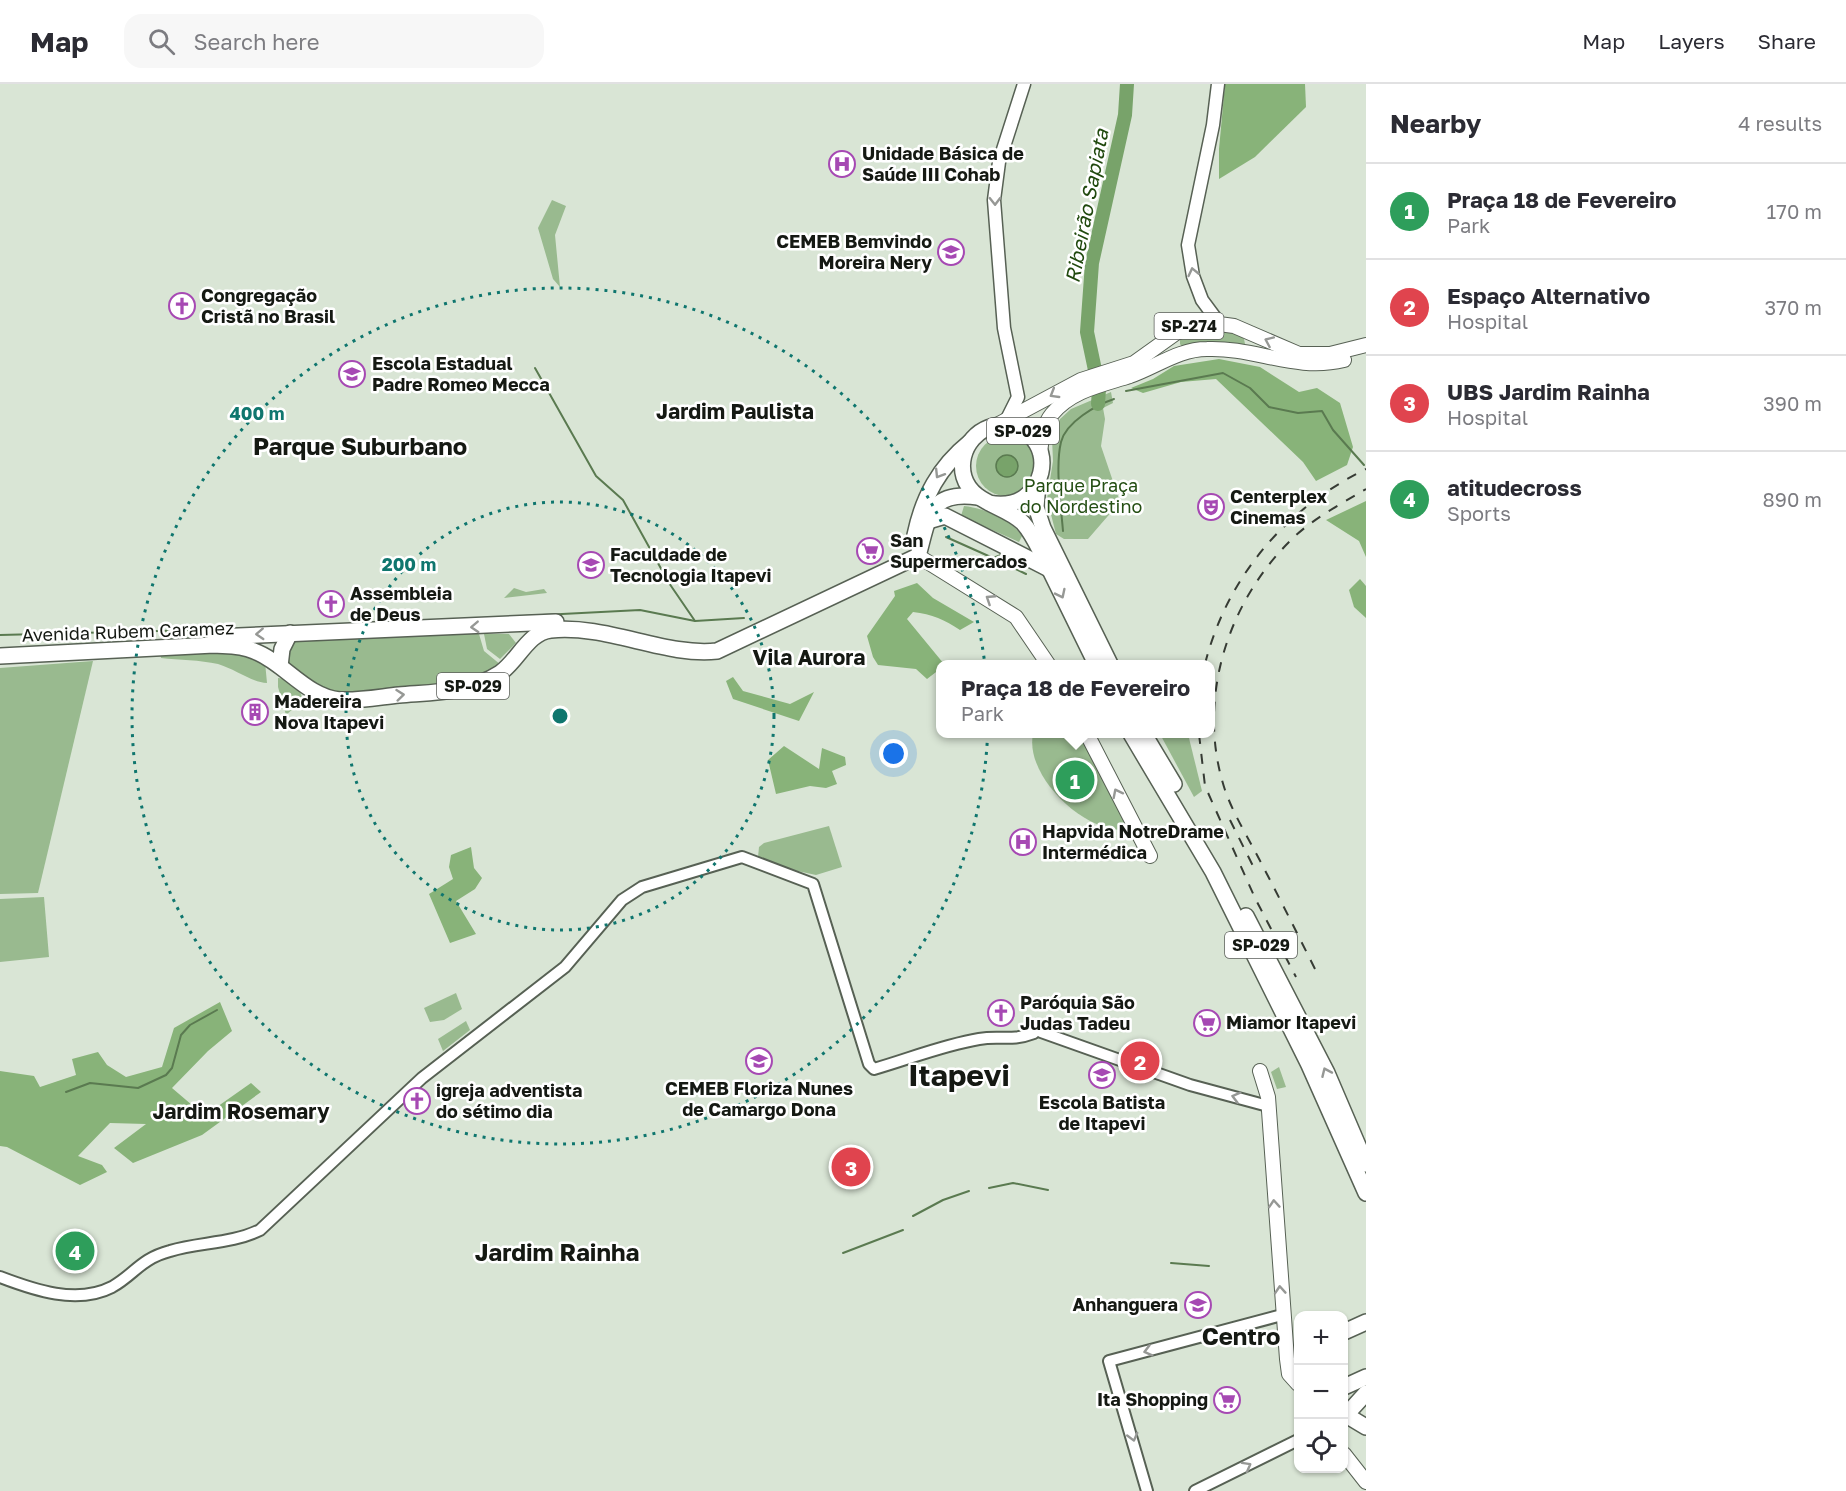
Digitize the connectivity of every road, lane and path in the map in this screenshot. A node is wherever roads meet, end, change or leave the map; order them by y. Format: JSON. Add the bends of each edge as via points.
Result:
{"nodes":[{"id":1,"x":1024,"y":84,"type":"edge"},
{"id":2,"x":1218,"y":84,"type":"edge"},
{"id":3,"x":1219,"y":323,"type":"junction"},
{"id":4,"x":1245,"y":331,"type":"junction"},
{"id":5,"x":1176,"y":333,"type":"junction"},
{"id":6,"x":1366,"y":345,"type":"edge"},
{"id":7,"x":1184,"y":352,"type":"junction"},
{"id":8,"x":1234,"y":352,"type":"junction"},
{"id":9,"x":1366,"y":354,"type":"edge"},
{"id":10,"x":1001,"y":422,"type":"junction"},
{"id":11,"x":970,"y":442,"type":"junction"},
{"id":12,"x":1040,"y":452,"type":"junction"},
{"id":13,"x":1038,"y":484,"type":"junction"},
{"id":14,"x":983,"y":500,"type":"junction"},
{"id":15,"x":928,"y":521,"type":"junction"},
{"id":16,"x":914,"y":553,"type":"junction"},
{"id":17,"x":1049,"y":569,"type":"junction"},
{"id":18,"x":498,"y":626,"type":"junction"},
{"id":19,"x":290,"y":633,"type":"junction"},
{"id":20,"x":0,"y":648,"type":"edge"},
{"id":21,"x":0,"y":656,"type":"edge"},
{"id":22,"x":1045,"y":660,"type":"edge"},
{"id":23,"x":1094,"y":660,"type":"edge"},
{"id":24,"x":1108,"y":660,"type":"edge"},
{"id":25,"x":510,"y":664,"type":"junction"},
{"id":26,"x":280,"y":666,"type":"junction"},
{"id":27,"x":1088,"y":738,"type":"edge"},
{"id":28,"x":1133,"y":738,"type":"edge"},
{"id":29,"x":1146,"y":738,"type":"edge"},
{"id":30,"x":1147,"y":851,"type":"dead end"},
{"id":31,"x":1260,"y":1071,"type":"dead end"},
{"id":32,"x":1268,"y":1106,"type":"junction"},
{"id":33,"x":1366,"y":1164,"type":"edge"},
{"id":34,"x":1366,"y":1193,"type":"edge"},
{"id":35,"x":0,"y":1277,"type":"edge"},
{"id":36,"x":1282,"y":1315,"type":"junction"},
{"id":37,"x":1366,"y":1322,"type":"edge"},
{"id":38,"x":1348,"y":1330,"type":"edge"},
{"id":39,"x":1366,"y":1377,"type":"edge"},
{"id":40,"x":1294,"y":1378,"type":"edge"},
{"id":41,"x":1348,"y":1385,"type":"edge"},
{"id":42,"x":1366,"y":1393,"type":"edge"},
{"id":43,"x":1366,"y":1401,"type":"edge"},
{"id":44,"x":1348,"y":1410,"type":"edge"},
{"id":45,"x":1366,"y":1413,"type":"edge"},
{"id":46,"x":1348,"y":1416,"type":"edge"},
{"id":47,"x":1366,"y":1427,"type":"edge"},
{"id":48,"x":1294,"y":1442,"type":"edge"},
{"id":49,"x":1351,"y":1459,"type":"edge"},
{"id":50,"x":1366,"y":1482,"type":"edge"},
{"id":51,"x":1147,"y":1491,"type":"edge"},
{"id":52,"x":1195,"y":1491,"type":"edge"}],
"edges":[{"from":1,"to":10,"type":"main road","one_way":true,"via":[[999,162],[994,200],[1004,328],[1018,397]]},
{"from":3,"to":2,"type":"main road","one_way":true,"via":[[1202,300],[1188,245]]},
{"from":3,"to":4,"type":"main road","number":"SP-274"},
{"from":3,"to":5,"type":"main road","number":"SP-274","via":[[1204,322]]},
{"from":6,"to":4,"type":"main road","number":"SP-274","one_way":true,"via":[[1313,356]]},
{"from":4,"to":8,"type":"main road","via":[[1247,345]]},
{"from":5,"to":7,"type":"main road","via":[[1175,348]]},
{"from":5,"to":10,"type":"main road","number":"SP-274","one_way":true,"via":[[1134,363],[1081,380]]},
{"from":7,"to":8,"type":"main road","number":"SP-274"},
{"from":7,"to":12,"type":"main road","number":"SP-274","via":[[1129,376],[1088,388],[1066,402],[1045,424]]},
{"from":8,"to":9,"type":"main road","number":"SP-274","via":[[1323,365]]},
{"from":10,"to":11,"type":"highway","number":"SP-029"},
{"from":10,"to":12,"type":"highway","number":"SP-029","via":[[1028,434]]},
{"from":11,"to":14,"type":"highway","number":"SP-029","via":[[962,465],[969,488]]},
{"from":11,"to":16,"type":"highway","number":"SP-029","one_way":true,"via":[[949,459],[930,489],[919,513]]},
{"from":12,"to":13,"type":"highway","number":"SP-029"},
{"from":13,"to":14,"type":"highway","via":[[1021,501],[999,505]]},
{"from":13,"to":24,"type":"highway","number":"SP-029","via":[[1036,507],[1043,528]]},
{"from":14,"to":15,"type":"highway","via":[[947,496]]},
{"from":14,"to":17,"type":"highway","via":[[1024,524]]},
{"from":15,"to":16,"type":"highway"},
{"from":15,"to":17,"type":"highway","via":[[945,516]]},
{"from":16,"to":18,"type":"highway","name":"Avenida Rubem Caramez","via":[[742,632],[705,644],[602,625],[555,622]]},
{"from":22,"to":16,"type":"main road","one_way":true,"via":[[1016,617]]},
{"from":16,"to":25,"type":"highway","name":"Avenida Rubem Caramez","number":"SP-029","via":[[717,651],[691,650],[602,633],[549,630],[532,639]]},
{"from":17,"to":23,"type":"highway","one_way":true},
{"from":18,"to":19,"type":"highway","name":"Avenida Rubem Caramez","one_way":true},
{"from":18,"to":25,"type":"highway","number":"SP-029","via":[[520,639]]},
{"from":19,"to":20,"type":"highway","name":"Avenida Rubem Caramez","one_way":true},
{"from":19,"to":26,"type":"highway","via":[[282,649]]},
{"from":21,"to":26,"type":"highway","name":"Avenida Rubem Caramez","number":"SP-029","via":[[214,645],[242,647]]},
{"from":26,"to":25,"type":"highway","name":"Avenida Rubem Caramez","number":"SP-029","one_way":true,"via":[[319,693],[344,700],[461,689],[488,680]]},
{"from":30,"to":27,"type":"main road","one_way":true},
{"from":28,"to":34,"type":"highway","number":"SP-029","via":[[1213,872],[1309,1065]]},
{"from":33,"to":29,"type":"highway","number":"SP-029","one_way":true,"via":[[1310,1037]]},
{"from":31,"to":32,"type":"main road"},
{"from":32,"to":35,"type":"street","one_way":true,"via":[[1197,1087],[1037,1032],[1015,1040],[981,1039],[942,1047],[874,1069],[869,1064],[813,885],[742,857],[642,887],[622,900],[565,967],[422,1078],[260,1230],[236,1239],[167,1251],[142,1262],[113,1286],[83,1296],[45,1291]]},
{"from":36,"to":32,"type":"main road","one_way":true},
{"from":36,"to":40,"type":"main road","via":[[1288,1371]]},
{"from":36,"to":51,"type":"street","one_way":true,"via":[[1109,1361]]},
{"from":37,"to":38,"type":"highway"},
{"from":39,"to":41,"type":"highway"},
{"from":42,"to":44,"type":"highway"},
{"from":43,"to":45,"type":"highway"},
{"from":46,"to":47,"type":"highway"},
{"from":52,"to":48,"type":"street","one_way":true},
{"from":49,"to":50,"type":"main road"}]}
